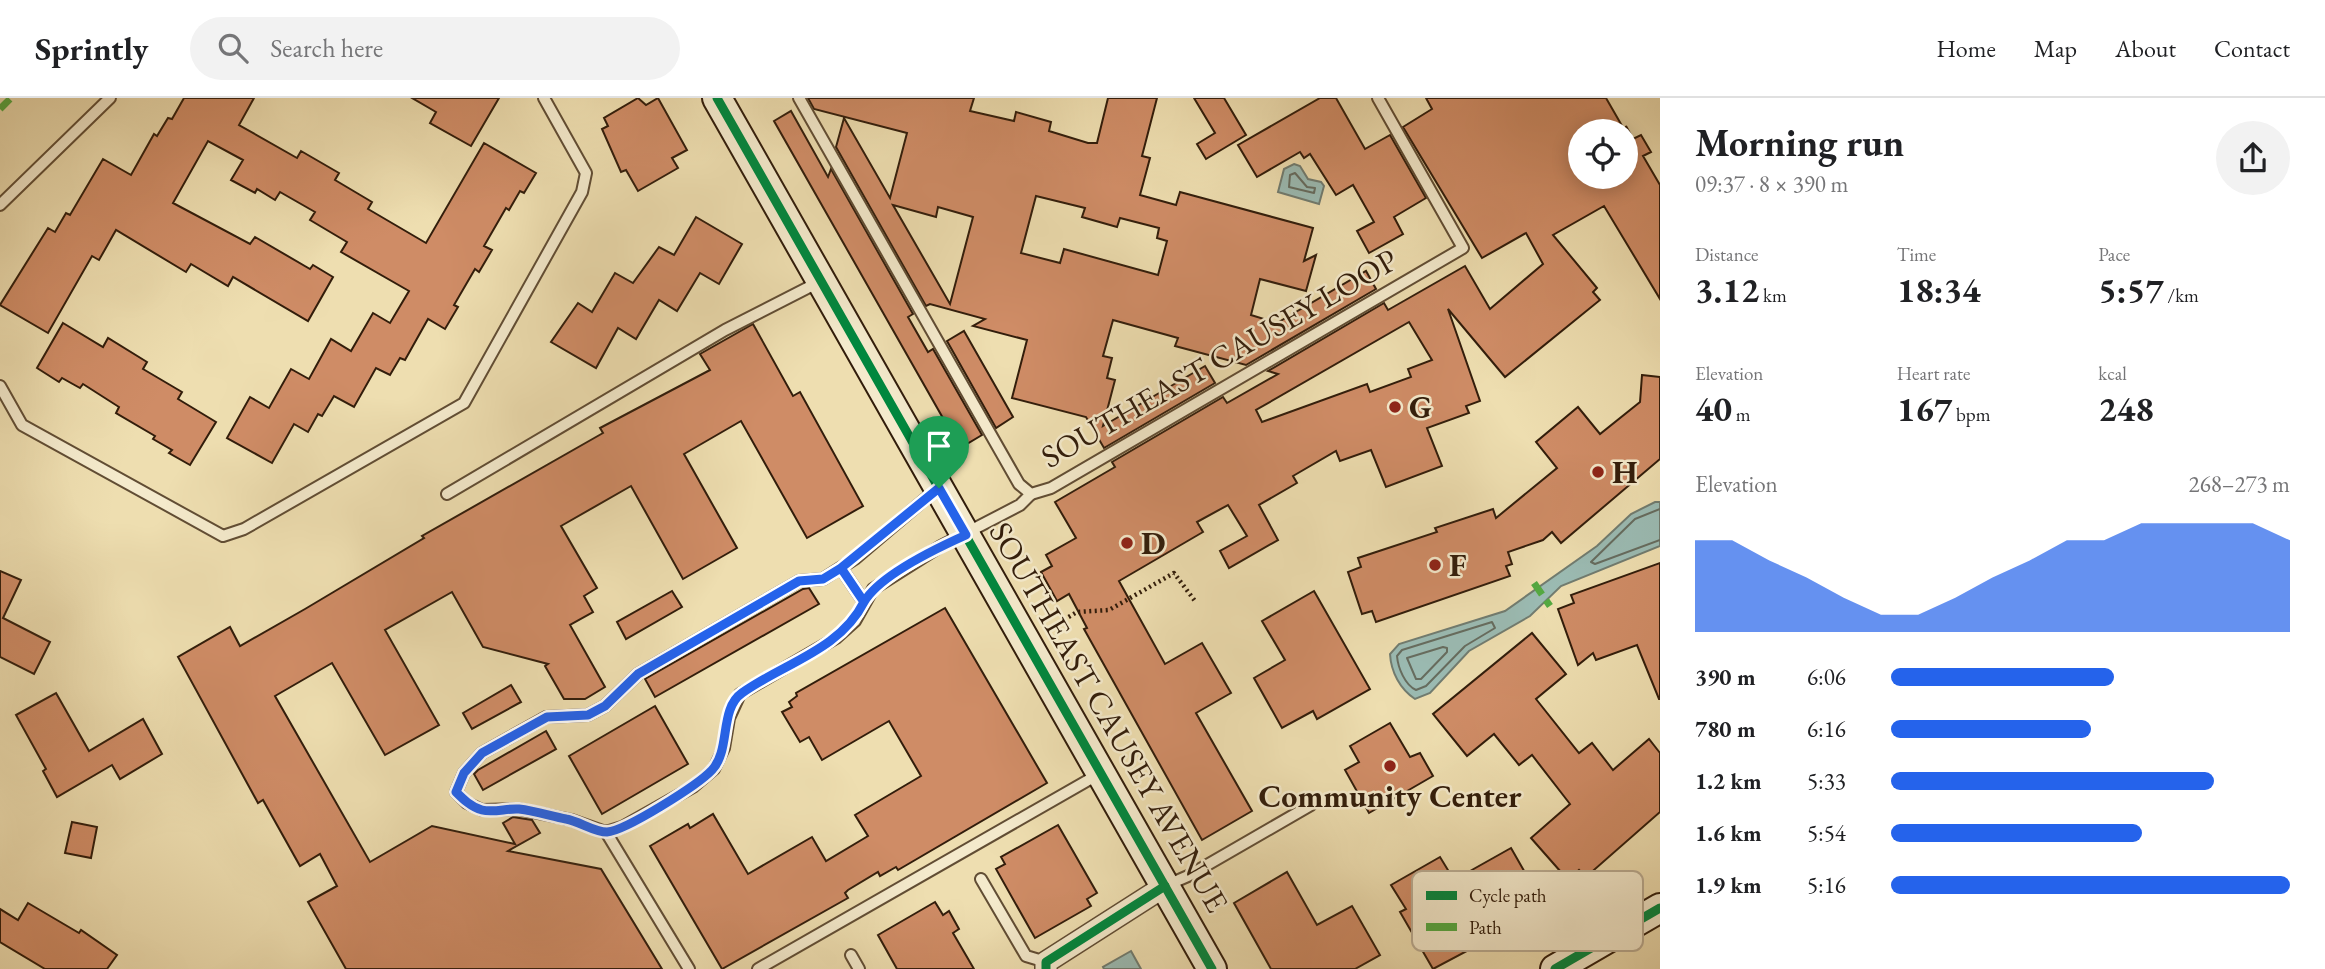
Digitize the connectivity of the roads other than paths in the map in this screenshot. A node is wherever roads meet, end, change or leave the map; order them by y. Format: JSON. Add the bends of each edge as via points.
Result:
{"nodes":[{"id":1,"x":110,"y":98,"type":"edge"},
{"id":2,"x":717,"y":98,"type":"edge"},
{"id":3,"x":799,"y":98,"type":"edge"},
{"id":4,"x":1381,"y":99,"type":"edge"},
{"id":5,"x":548,"y":100,"type":"edge"},
{"id":6,"x":0,"y":205,"type":"edge"},
{"id":7,"x":821,"y":281,"type":"junction"},
{"id":8,"x":0,"y":386,"type":"edge"},
{"id":9,"x":939,"y":488,"type":"junction"},
{"id":10,"x":447,"y":494,"type":"dead end"},
{"id":11,"x":1031,"y":494,"type":"junction"},
{"id":12,"x":966,"y":535,"type":"junction"},
{"id":13,"x":841,"y":568,"type":"junction"},
{"id":14,"x":864,"y":602,"type":"junction"},
{"id":15,"x":1101,"y":773,"type":"junction"},
{"id":16,"x":1311,"y":805,"type":"dead end"},
{"id":17,"x":606,"y":832,"type":"junction"},
{"id":18,"x":981,"y":879,"type":"dead end"},
{"id":19,"x":1165,"y":886,"type":"junction"},
{"id":20,"x":1660,"y":908,"type":"edge"},
{"id":21,"x":1643,"y":918,"type":"edge"},
{"id":22,"x":1586,"y":951,"type":"edge"},
{"id":23,"x":851,"y":955,"type":"dead end"},
{"id":24,"x":1046,"y":965,"type":"edge"},
{"id":25,"x":690,"y":969,"type":"edge"},
{"id":26,"x":758,"y":969,"type":"edge"},
{"id":27,"x":859,"y":969,"type":"edge"},
{"id":28,"x":1212,"y":969,"type":"edge"},
{"id":29,"x":1555,"y":969,"type":"edge"}],
"edges":[{"from":1,"to":6,"type":"lane"},
{"from":2,"to":7,"type":"street","name":"SOUTHEAST CAUSEY AVENUE"},
{"from":3,"to":11,"type":"lane","name":"SOUTHEAST CAUSEY LOOP","via":[[1019,484]]},
{"from":4,"to":11,"type":"lane","name":"SOUTHEAST CAUSEY LOOP","via":[[1463,248],[1051,488]]},
{"from":5,"to":8,"type":"lane","via":[[586,173],[582,192],[464,403],[244,529],[223,536],[22,425]]},
{"from":7,"to":9,"type":"street","name":"SOUTHEAST CAUSEY AVENUE"},
{"from":7,"to":10,"type":"lane","via":[[725,330]]},
{"from":9,"to":12,"type":"street","name":"SOUTHEAST CAUSEY AVENUE"},
{"from":9,"to":13,"type":"lane"},
{"from":11,"to":12,"type":"lane"},
{"from":12,"to":14,"type":"lane","via":[[873,589]]},
{"from":12,"to":15,"type":"street","name":"SOUTHEAST CAUSEY AVENUE"},
{"from":13,"to":14,"type":"lane"},
{"from":13,"to":17,"type":"lane","via":[[823,579],[799,581],[638,674],[605,706],[588,715],[547,717],[482,753],[464,773],[456,792],[482,810],[518,809]]},
{"from":14,"to":17,"type":"lane","via":[[855,621],[836,638],[740,694],[714,769],[693,787]]},
{"from":15,"to":19,"type":"street","name":"SOUTHEAST CAUSEY AVENUE"},
{"from":15,"to":26,"type":"lane"},
{"from":16,"to":19,"type":"lane"},
{"from":17,"to":25,"type":"lane"},
{"from":18,"to":24,"type":"lane","via":[[1026,956]]},
{"from":19,"to":24,"type":"street"},
{"from":19,"to":28,"type":"street","name":"SOUTHEAST CAUSEY AVENUE"},
{"from":20,"to":21,"type":"street"},
{"from":22,"to":29,"type":"street"},
{"from":23,"to":27,"type":"lane"}]}
